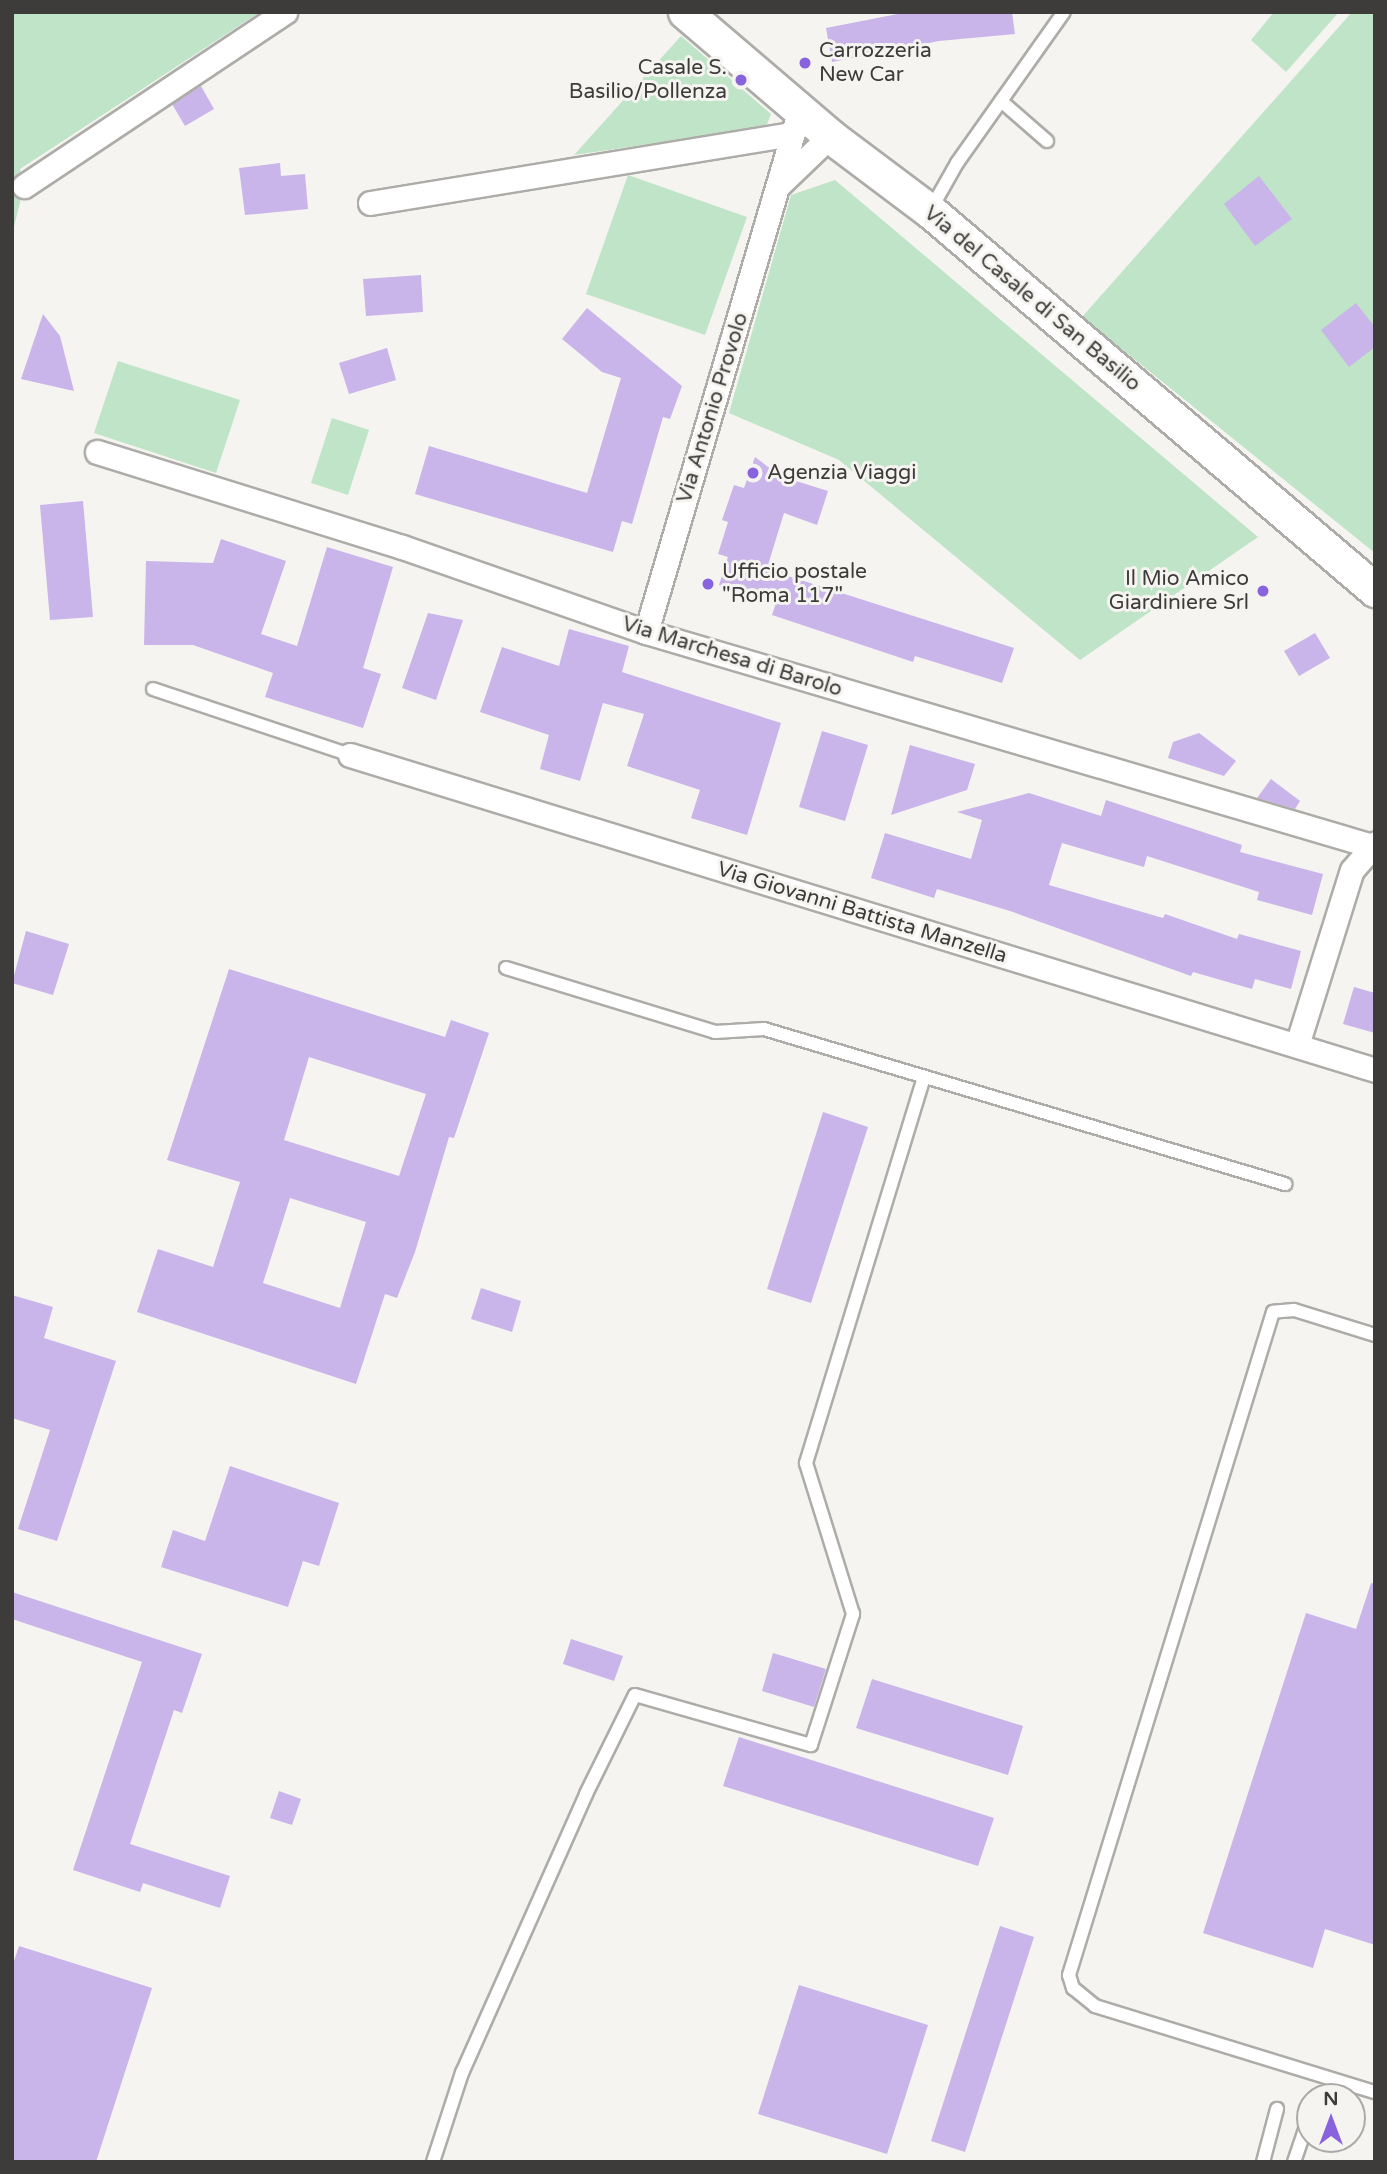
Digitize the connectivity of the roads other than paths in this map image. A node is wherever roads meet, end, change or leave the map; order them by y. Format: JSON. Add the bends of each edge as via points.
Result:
{"nodes":[{"id":1,"x":285,"y":12,"type":"edge"},
{"id":2,"x":685,"y":12,"type":"edge"},
{"id":3,"x":1064,"y":12,"type":"edge"},
{"id":4,"x":1001,"y":100,"type":"junction"},
{"id":5,"x":796,"y":122,"type":"junction"},
{"id":6,"x":831,"y":136,"type":"junction"},
{"id":7,"x":1047,"y":141,"type":"dead end"},
{"id":8,"x":780,"y":184,"type":"junction"},
{"id":9,"x":24,"y":186,"type":"dead end"},
{"id":10,"x":370,"y":203,"type":"dead end"},
{"id":11,"x":930,"y":211,"type":"junction"},
{"id":12,"x":97,"y":452,"type":"dead end"},
{"id":13,"x":1375,"y":590,"type":"edge"},
{"id":14,"x":646,"y":632,"type":"junction"},
{"id":15,"x":153,"y":689,"type":"dead end"},
{"id":16,"x":350,"y":755,"type":"joint"},
{"id":17,"x":1373,"y":845,"type":"edge"},
{"id":18,"x":506,"y":968,"type":"dead end"},
{"id":19,"x":1297,"y":1045,"type":"junction"},
{"id":20,"x":1375,"y":1070,"type":"edge"},
{"id":21,"x":924,"y":1077,"type":"junction"},
{"id":22,"x":1285,"y":1184,"type":"dead end"},
{"id":23,"x":1375,"y":1335,"type":"edge"},
{"id":24,"x":1375,"y":2092,"type":"edge"},
{"id":25,"x":1277,"y":2109,"type":"dead end"},
{"id":26,"x":433,"y":2162,"type":"edge"},
{"id":27,"x":1263,"y":2162,"type":"edge"}],
"edges":[{"from":1,"to":9,"type":"street"},
{"from":2,"to":5,"type":"street","name":"Via del Casale di San Basilio"},
{"from":3,"to":4,"type":"lane"},
{"from":4,"to":7,"type":"lane"},
{"from":4,"to":11,"type":"lane"},
{"from":5,"to":6,"type":"street","name":"Via del Casale di San Basilio"},
{"from":5,"to":8,"type":"street","name":"Via Antonio Provolo"},
{"from":5,"to":10,"type":"street"},
{"from":6,"to":8,"type":"street"},
{"from":6,"to":11,"type":"street","name":"Via del Casale di San Basilio"},
{"from":8,"to":14,"type":"street","name":"Via Antonio Provolo"},
{"from":11,"to":13,"type":"street","name":"Via del Casale di San Basilio"},
{"from":12,"to":14,"type":"street","name":"Via Marchesa di Barolo","via":[[402,547]]},
{"from":14,"to":17,"type":"street","name":"Via Marchesa di Barolo"},
{"from":15,"to":16,"type":"lane"},
{"from":16,"to":19,"type":"street","name":"Via Giovanni Battista Manzella"},
{"from":17,"to":19,"type":"street","via":[[1352,870]]},
{"from":18,"to":21,"type":"lane","via":[[715,1032],[764,1029]]},
{"from":19,"to":20,"type":"street","name":"Via Giovanni Battista Manzella"},
{"from":21,"to":22,"type":"lane"},
{"from":21,"to":26,"type":"lane","via":[[806,1463],[853,1614],[811,1745],[635,1695],[462,2073]]},
{"from":23,"to":24,"type":"lane","via":[[1294,1310],[1273,1312],[1069,1975],[1078,1994],[1096,2006]]},
{"from":25,"to":27,"type":"lane"}]}
